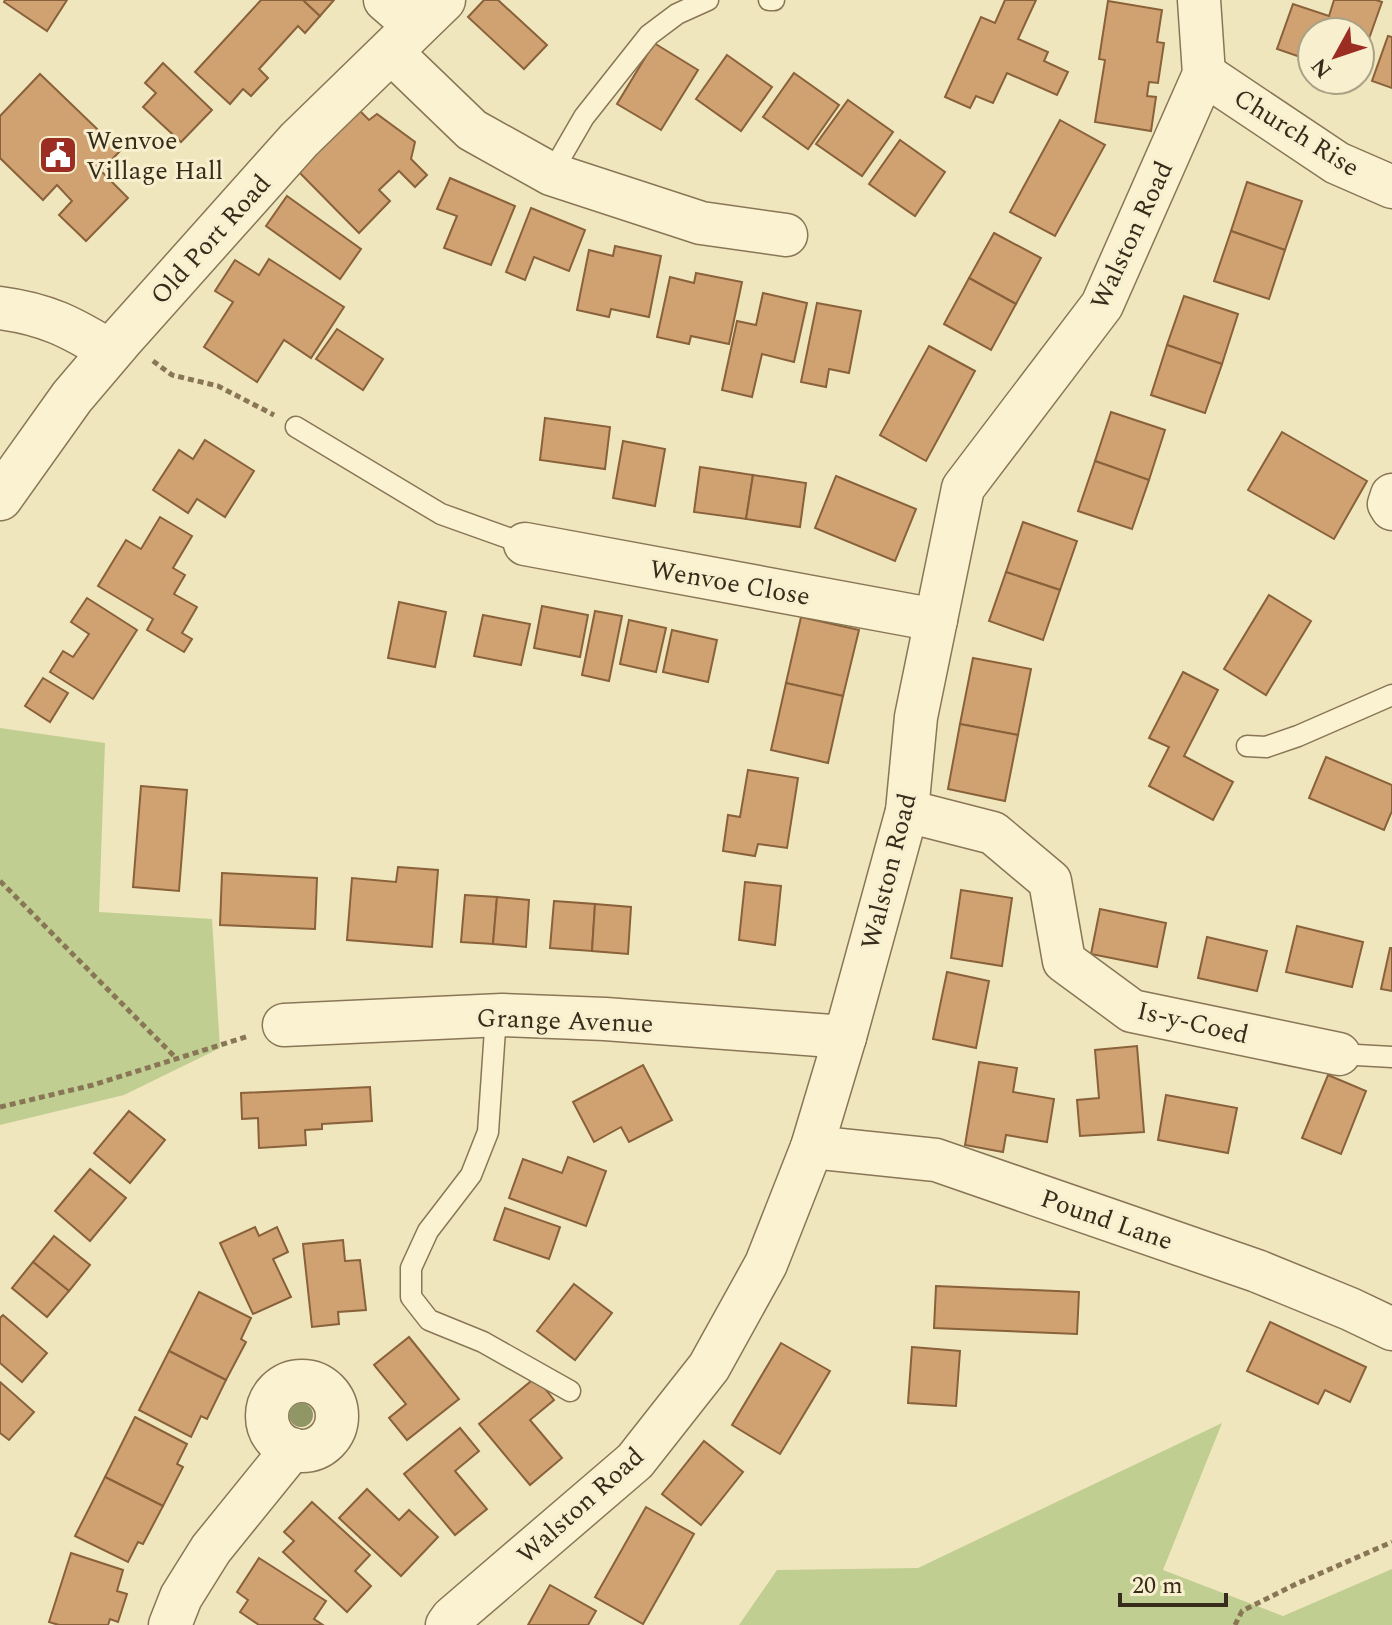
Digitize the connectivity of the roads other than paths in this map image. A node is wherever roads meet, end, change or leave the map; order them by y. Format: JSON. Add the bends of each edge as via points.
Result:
{"nodes":[{"id":1,"x":708,"y":0,"type":"edge"},
{"id":2,"x":1199,"y":0,"type":"edge"},
{"id":3,"x":408,"y":20,"type":"edge"},
{"id":4,"x":1204,"y":74,"type":"junction"},
{"id":5,"x":551,"y":174,"type":"junction"},
{"id":6,"x":1392,"y":187,"type":"edge"},
{"id":7,"x":786,"y":235,"type":"dead end"},
{"id":8,"x":0,"y":308,"type":"edge"},
{"id":9,"x":117,"y":344,"type":"junction"},
{"id":10,"x":296,"y":427,"type":"road end"},
{"id":11,"x":1392,"y":495,"type":"edge"},
{"id":12,"x":0,"y":498,"type":"edge"},
{"id":13,"x":1392,"y":509,"type":"edge"},
{"id":14,"x":525,"y":544,"type":"joint"},
{"id":15,"x":936,"y":620,"type":"junction"},
{"id":16,"x":1392,"y":695,"type":"edge"},
{"id":17,"x":1247,"y":746,"type":"dead end"},
{"id":18,"x":907,"y":811,"type":"junction"},
{"id":19,"x":496,"y":1015,"type":"junction"},
{"id":20,"x":284,"y":1025,"type":"road end"},
{"id":21,"x":845,"y":1037,"type":"junction"},
{"id":22,"x":1339,"y":1054,"type":"joint"},
{"id":23,"x":1392,"y":1057,"type":"edge"},
{"id":24,"x":812,"y":1147,"type":"junction"},
{"id":25,"x":1392,"y":1329,"type":"edge"},
{"id":26,"x":570,"y":1391,"type":"dead end"},
{"id":27,"x":292,"y":1449,"type":"dead end"},
{"id":28,"x":170,"y":1625,"type":"edge"},
{"id":29,"x":447,"y":1625,"type":"edge"}],
"edges":[{"from":1,"to":5,"type":"lane","via":[[649,35],[584,117]]},
{"from":2,"to":4,"type":"street","name":"Walston Road"},
{"from":3,"to":5,"type":"street","via":[[472,130]]},
{"from":3,"to":9,"type":"street","name":"Old Port Road"},
{"from":4,"to":6,"type":"street","name":"Church Rise","via":[[1337,163]]},
{"from":4,"to":15,"type":"street","name":"Walston Road","via":[[1102,305],[963,488]]},
{"from":5,"to":7,"type":"street","via":[[701,223]]},
{"from":8,"to":9,"type":"street","via":[[45,317]]},
{"from":9,"to":12,"type":"street","name":"Old Port Road"},
{"from":10,"to":14,"type":"lane","via":[[441,514]]},
{"from":11,"to":13,"type":"street"},
{"from":14,"to":15,"type":"street","name":"Wenvoe Close"},
{"from":15,"to":18,"type":"street","name":"Walston Road","via":[[916,717]]},
{"from":16,"to":17,"type":"lane","via":[[1298,736],[1266,747]]},
{"from":18,"to":21,"type":"street","name":"Walston Road"},
{"from":18,"to":22,"type":"street","name":"Is-y-Coed","via":[[993,833],[1050,881],[1064,961],[1132,1011]]},
{"from":19,"to":20,"type":"street","name":"Grange Avenue"},
{"from":19,"to":21,"type":"street","name":"Grange Avenue"},
{"from":19,"to":26,"type":"lane","via":[[488,1132],[471,1175],[428,1231],[416,1256],[411,1297],[429,1320],[483,1342]]},
{"from":21,"to":24,"type":"street","name":"Walston Road"},
{"from":22,"to":23,"type":"lane"},
{"from":24,"to":25,"type":"street","name":"Pound Lane","via":[[936,1160],[1257,1271]]},
{"from":24,"to":29,"type":"street","name":"Walston Road","via":[[766,1264],[709,1367],[635,1461]]},
{"from":27,"to":28,"type":"street","via":[[211,1549]]}]}
